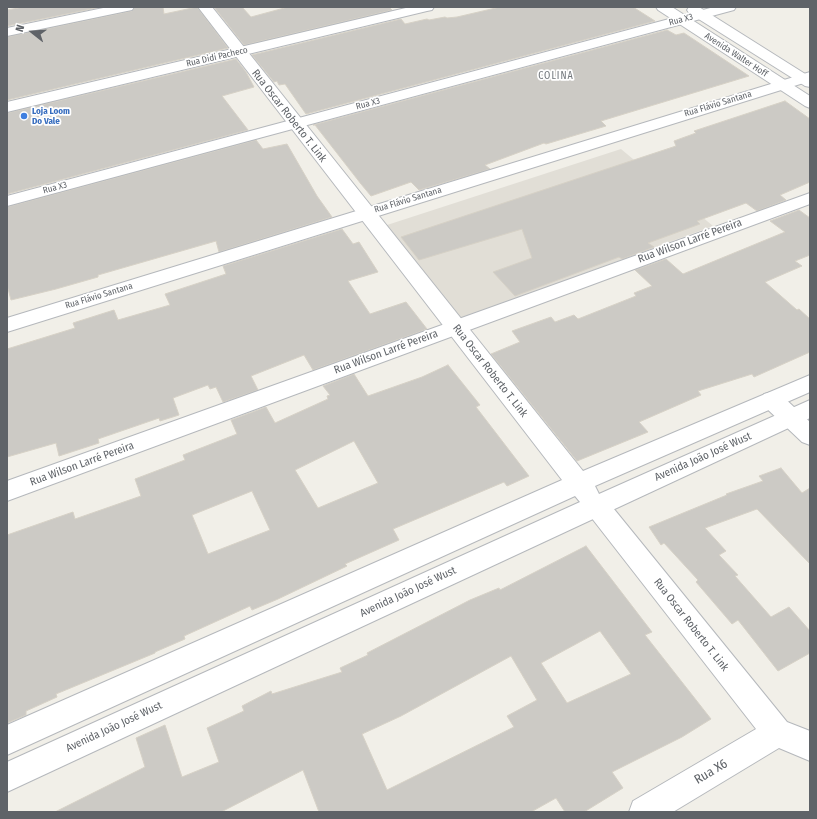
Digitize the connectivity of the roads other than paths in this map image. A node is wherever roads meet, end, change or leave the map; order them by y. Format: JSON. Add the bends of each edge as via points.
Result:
{"nodes":[{"id":1,"x":127,"y":7,"type":"edge"},
{"id":2,"x":205,"y":7,"type":"edge"},
{"id":3,"x":427,"y":7,"type":"edge"},
{"id":4,"x":663,"y":7,"type":"edge"},
{"id":5,"x":729,"y":7,"type":"edge"},
{"id":6,"x":696,"y":11,"type":"edge"},
{"id":7,"x":682,"y":20,"type":"junction"},
{"id":8,"x":7,"y":32,"type":"edge"},
{"id":9,"x":238,"y":52,"type":"junction"},
{"id":10,"x":807,"y":79,"type":"edge"},
{"id":11,"x":781,"y":85,"type":"junction"},
{"id":12,"x":810,"y":103,"type":"edge"},
{"id":13,"x":7,"y":107,"type":"edge"},
{"id":14,"x":295,"y":123,"type":"junction"},
{"id":15,"x":810,"y":198,"type":"edge"},
{"id":16,"x":7,"y":200,"type":"edge"},
{"id":17,"x":366,"y":213,"type":"junction"},
{"id":18,"x":7,"y":325,"type":"edge"},
{"id":19,"x":456,"y":327,"type":"junction"},
{"id":20,"x":810,"y":383,"type":"edge"},
{"id":21,"x":772,"y":400,"type":"junction"},
{"id":22,"x":800,"y":412,"type":"edge"},
{"id":23,"x":810,"y":436,"type":"edge"},
{"id":24,"x":579,"y":483,"type":"junction"},
{"id":25,"x":7,"y":491,"type":"edge"},
{"id":26,"x":596,"y":505,"type":"junction"},
{"id":27,"x":777,"y":733,"type":"junction"},
{"id":28,"x":7,"y":740,"type":"edge"},
{"id":29,"x":810,"y":746,"type":"edge"},
{"id":30,"x":7,"y":777,"type":"edge"},
{"id":31,"x":644,"y":812,"type":"edge"}],
"edges":[{"from":1,"to":8,"type":"street"},
{"from":2,"to":9,"type":"street","name":"Rua Oscar Roberto T. Link"},
{"from":3,"to":9,"type":"street","name":"Rua Didi Pacheco"},
{"from":4,"to":7,"type":"street","name":"Avenida Walter Hoff"},
{"from":5,"to":6,"type":"street","name":"Rua X3"},
{"from":6,"to":7,"type":"street","name":"Rua X3"},
{"from":6,"to":10,"type":"street","name":"Avenida Walter Hoff"},
{"from":7,"to":11,"type":"street","name":"Avenida Walter Hoff"},
{"from":7,"to":14,"type":"street","name":"Rua X3"},
{"from":9,"to":13,"type":"street","name":"Rua Didi Pacheco"},
{"from":9,"to":14,"type":"street","name":"Rua Oscar Roberto T. Link"},
{"from":10,"to":11,"type":"street","name":"Rua Flávio Santana"},
{"from":11,"to":12,"type":"street","name":"Avenida Walter Hoff"},
{"from":11,"to":17,"type":"street","name":"Rua Flávio Santana"},
{"from":14,"to":16,"type":"street","name":"Rua X3"},
{"from":14,"to":17,"type":"street","name":"Rua Oscar Roberto T. Link"},
{"from":15,"to":19,"type":"street","name":"Rua Wilson Larré Pereira"},
{"from":17,"to":18,"type":"street","name":"Rua Flávio Santana"},
{"from":17,"to":19,"type":"street","name":"Rua Oscar Roberto T. Link"},
{"from":19,"to":24,"type":"street","name":"Rua Oscar Roberto T. Link"},
{"from":19,"to":25,"type":"street","name":"Rua Wilson Larré Pereira"},
{"from":20,"to":21,"type":"street"},
{"from":21,"to":22,"type":"street"},
{"from":21,"to":24,"type":"street"},
{"from":22,"to":23,"type":"street"},
{"from":22,"to":26,"type":"street","name":"Avenida João José Wust"},
{"from":24,"to":26,"type":"street","name":"Rua Oscar Roberto T. Link"},
{"from":24,"to":28,"type":"street"},
{"from":26,"to":27,"type":"street","name":"Rua Oscar Roberto T. Link"},
{"from":26,"to":30,"type":"street","name":"Avenida João José Wust"},
{"from":27,"to":29,"type":"street"},
{"from":27,"to":31,"type":"street","name":"Rua X6"}]}
